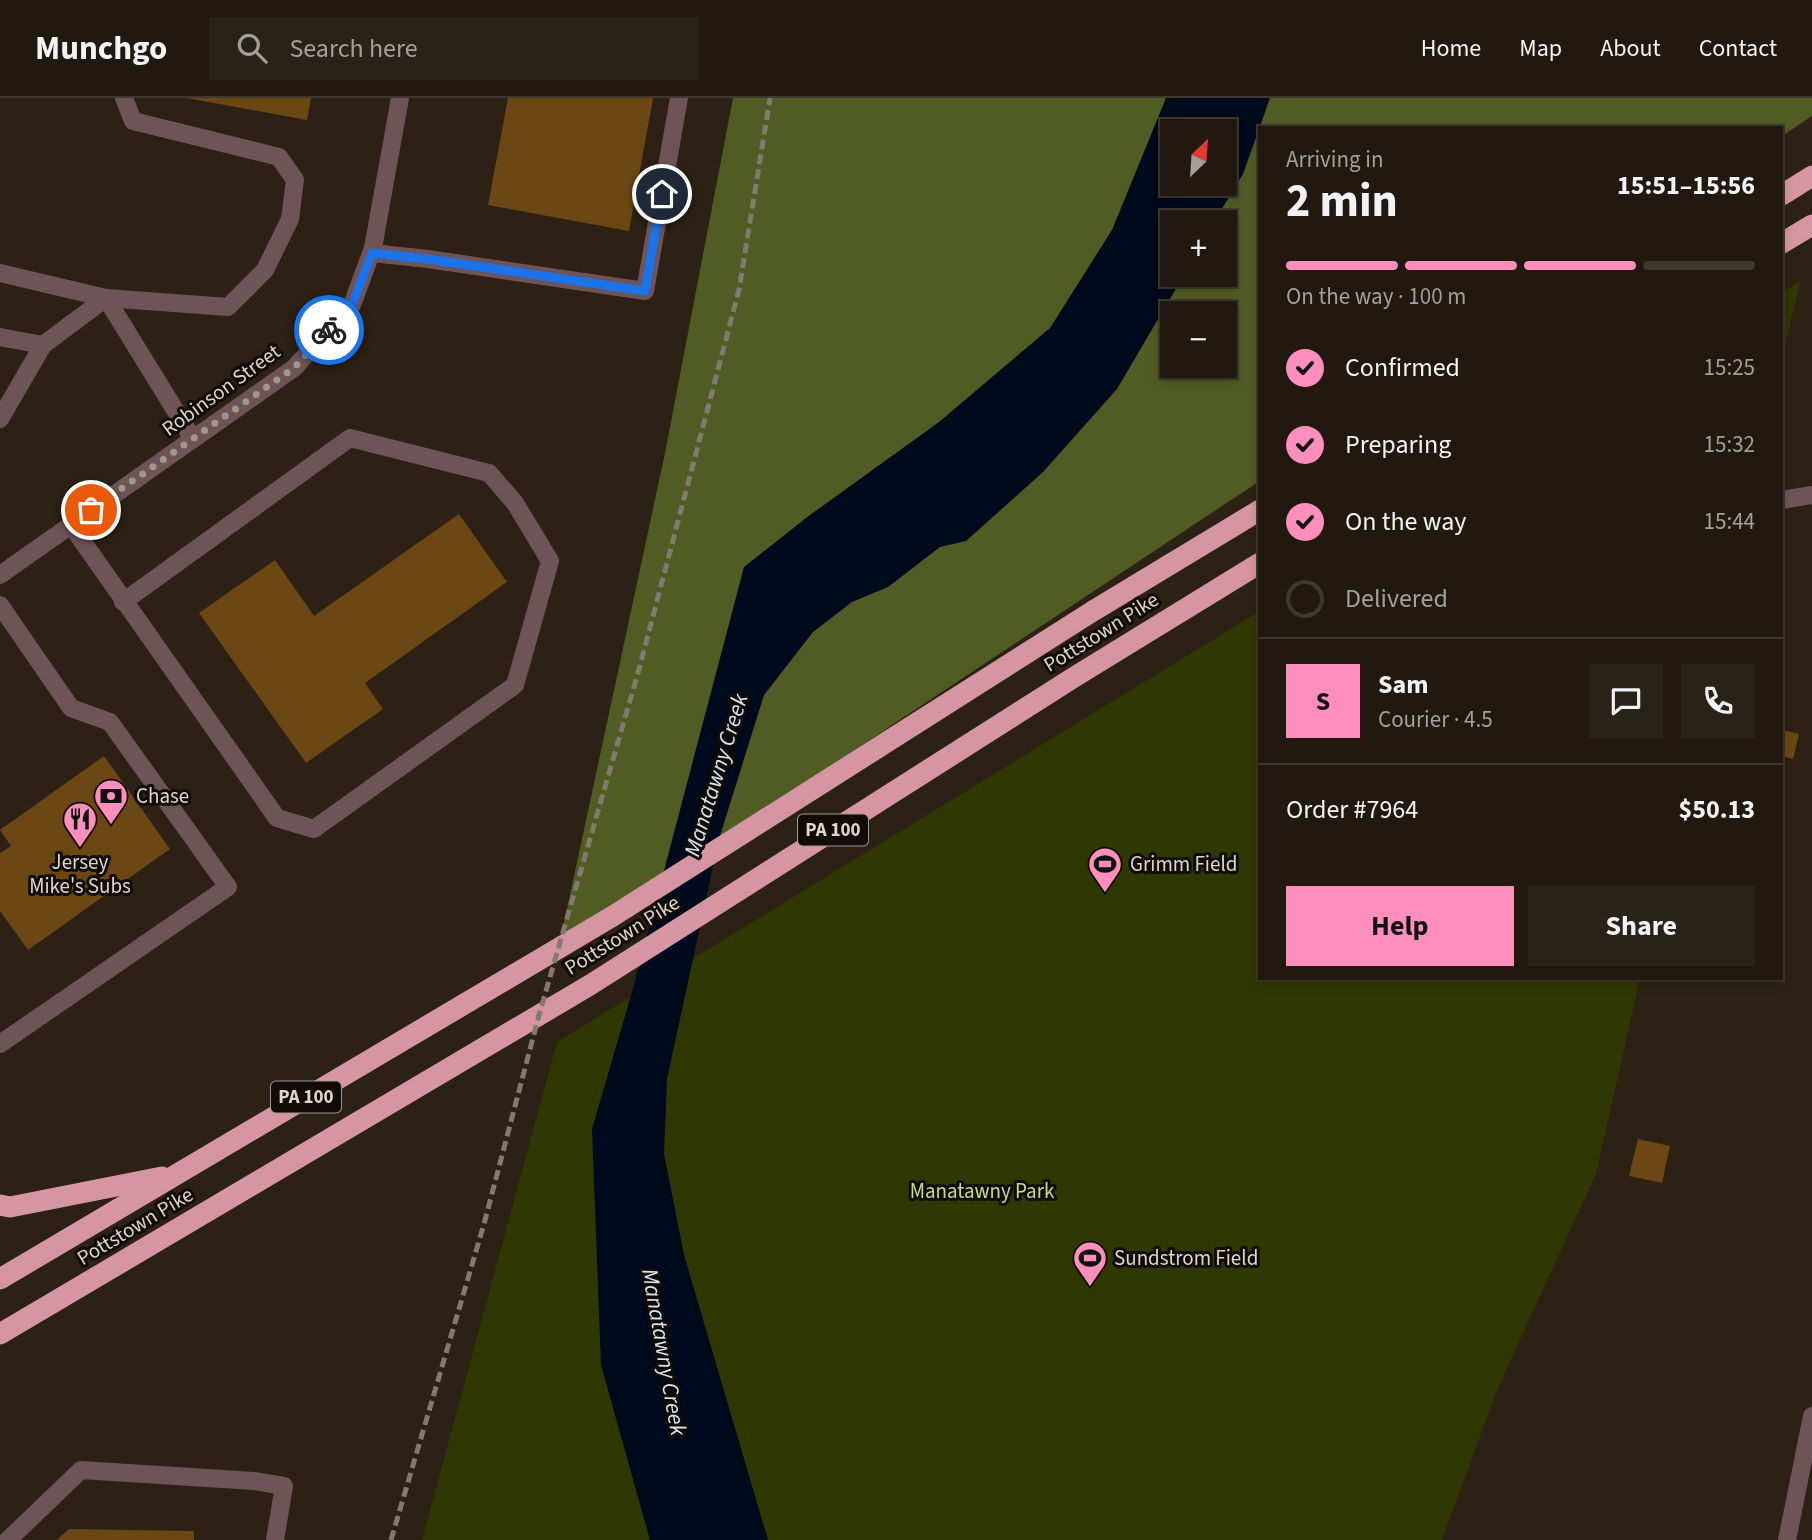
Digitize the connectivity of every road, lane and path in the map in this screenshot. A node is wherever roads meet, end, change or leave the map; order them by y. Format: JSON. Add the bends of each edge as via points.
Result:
{"nodes":[{"id":1,"x":124,"y":98,"type":"edge"},
{"id":2,"x":400,"y":98,"type":"edge"},
{"id":3,"x":679,"y":98,"type":"edge"},
{"id":4,"x":1812,"y":176,"type":"edge"},
{"id":5,"x":1783,"y":193,"type":"edge"},
{"id":6,"x":1812,"y":225,"type":"edge"},
{"id":7,"x":1783,"y":242,"type":"edge"},
{"id":8,"x":372,"y":253,"type":"junction"},
{"id":9,"x":0,"y":273,"type":"edge"},
{"id":10,"x":106,"y":298,"type":"junction"},
{"id":11,"x":0,"y":337,"type":"edge"},
{"id":12,"x":43,"y":345,"type":"junction"},
{"id":13,"x":0,"y":419,"type":"edge"},
{"id":14,"x":193,"y":439,"type":"junction"},
{"id":15,"x":1812,"y":495,"type":"edge"},
{"id":16,"x":1783,"y":500,"type":"edge"},
{"id":17,"x":1258,"y":511,"type":"edge"},
{"id":18,"x":71,"y":525,"type":"junction"},
{"id":19,"x":1258,"y":564,"type":"edge"},
{"id":20,"x":0,"y":575,"type":"edge"},
{"id":21,"x":123,"y":602,"type":"junction"},
{"id":22,"x":0,"y":605,"type":"edge"},
{"id":23,"x":0,"y":1044,"type":"edge"},
{"id":24,"x":178,"y":1173,"type":"junction"},
{"id":25,"x":0,"y":1205,"type":"edge"},
{"id":26,"x":0,"y":1279,"type":"edge"},
{"id":27,"x":0,"y":1334,"type":"edge"},
{"id":28,"x":1812,"y":1416,"type":"edge"},
{"id":29,"x":1809,"y":1448,"type":"edge"},
{"id":30,"x":1790,"y":1538,"type":"edge"},
{"id":31,"x":8,"y":1540,"type":"edge"},
{"id":32,"x":275,"y":1540,"type":"edge"}],
"edges":[{"from":1,"to":10,"type":"street","via":[[134,121],[279,157],[295,180],[290,219],[265,270],[228,307]]},
{"from":2,"to":8,"type":"street","name":"Robinson Street"},
{"from":3,"to":8,"type":"street","via":[[645,291]]},
{"from":4,"to":5,"type":"highway"},
{"from":6,"to":7,"type":"highway"},
{"from":8,"to":14,"type":"street","name":"Robinson Street","via":[[352,305],[294,368]]},
{"from":9,"to":10,"type":"street"},
{"from":10,"to":12,"type":"street"},
{"from":10,"to":14,"type":"street"},
{"from":11,"to":12,"type":"street"},
{"from":12,"to":13,"type":"street"},
{"from":14,"to":18,"type":"street","name":"Robinson Street"},
{"from":15,"to":16,"type":"street"},
{"from":17,"to":24,"type":"highway","name":"Pottstown Pike","number":"PA 100","via":[[613,916]]},
{"from":18,"to":20,"type":"street","name":"Robinson Street"},
{"from":18,"to":21,"type":"street"},
{"from":19,"to":27,"type":"highway","name":"Pottstown Pike","number":"PA 100","via":[[590,985]]},
{"from":21,"to":21,"type":"street","via":[[277,818],[314,829],[515,685],[550,561],[515,503],[489,473],[350,438]]},
{"from":22,"to":23,"type":"street","via":[[71,708],[110,722],[228,887]]},
{"from":24,"to":25,"type":"highway","via":[[10,1207]]},
{"from":24,"to":26,"type":"highway","name":"Pottstown Pike","number":"PA 100"},
{"from":28,"to":29,"type":"street"},
{"from":29,"to":30,"type":"street"},
{"from":31,"to":32,"type":"street","via":[[82,1470],[284,1486]]}]}
